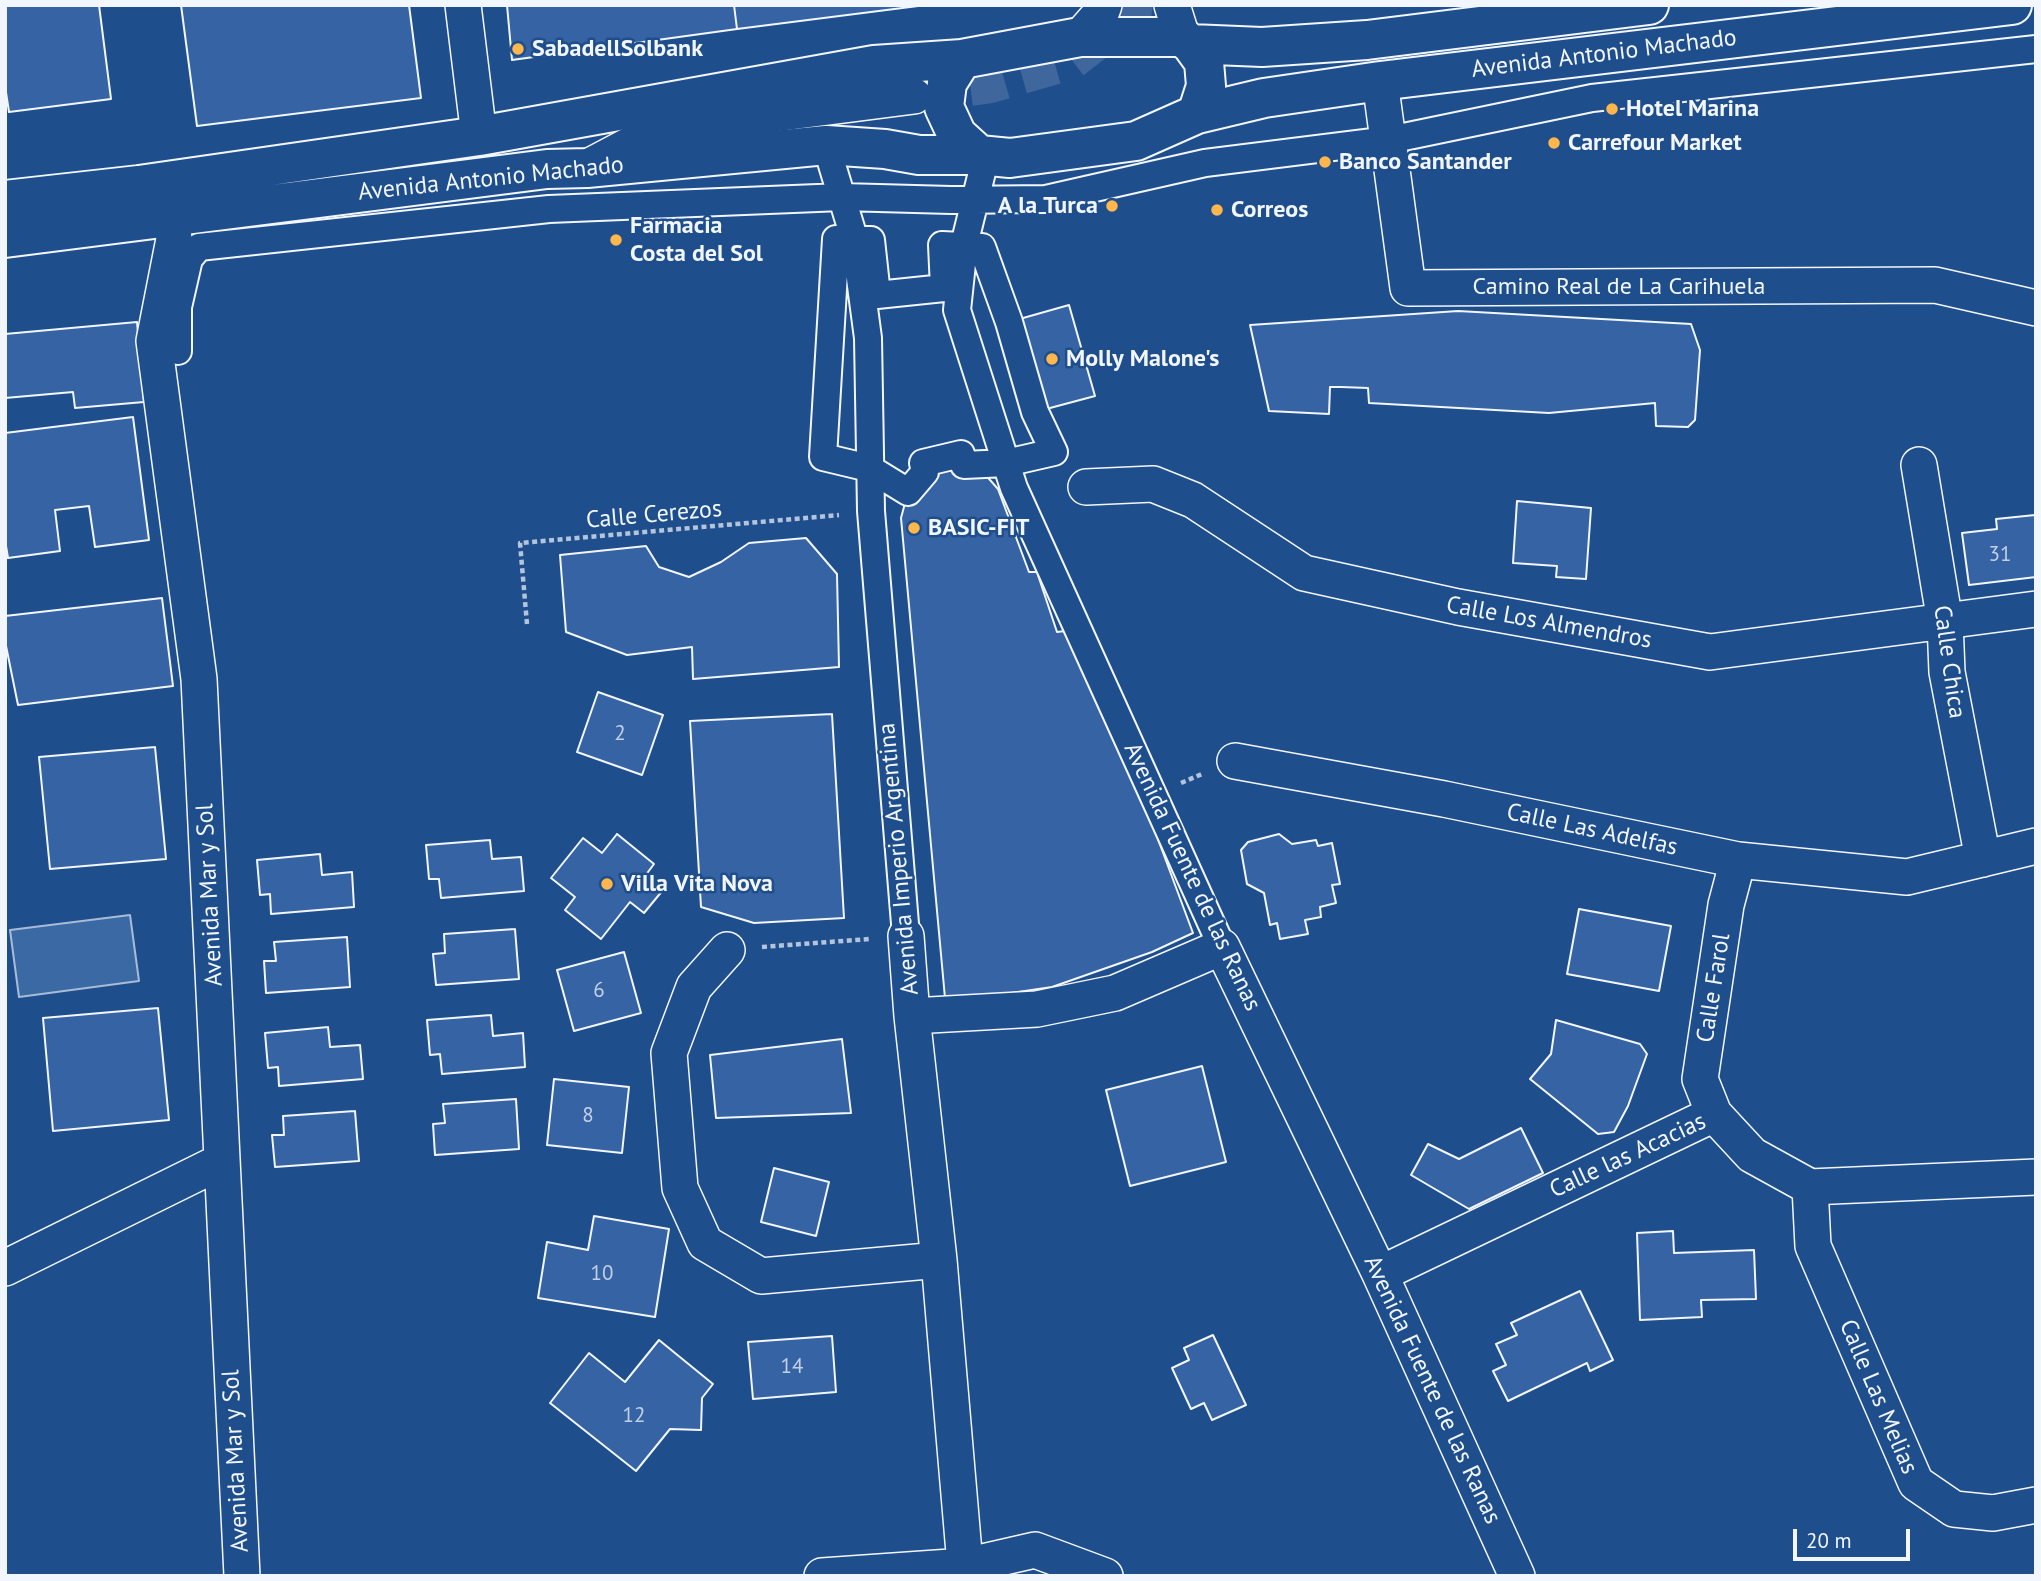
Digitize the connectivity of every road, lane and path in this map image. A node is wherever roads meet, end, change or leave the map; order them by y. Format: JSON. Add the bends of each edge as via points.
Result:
{"nodes":[{"id":1,"x":463,"y":5,"type":"edge"},
{"id":2,"x":1104,"y":5,"type":"edge"},
{"id":3,"x":1649,"y":5,"type":"edge"},
{"id":4,"x":2012,"y":5,"type":"edge"},
{"id":5,"x":1182,"y":29,"type":"edge"},
{"id":6,"x":1080,"y":37,"type":"junction"},
{"id":7,"x":2036,"y":49,"type":"edge"},
{"id":8,"x":962,"y":59,"type":"junction"},
{"id":9,"x":1380,"y":81,"type":"junction"},
{"id":10,"x":914,"y":96,"type":"tunnel mouth"},
{"id":11,"x":1197,"y":114,"type":"junction"},
{"id":12,"x":479,"y":136,"type":"junction"},
{"id":13,"x":1389,"y":140,"type":"junction"},
{"id":14,"x":826,"y":145,"type":"junction"},
{"id":15,"x":982,"y":156,"type":"junction"},
{"id":16,"x":587,"y":168,"type":"junction"},
{"id":17,"x":139,"y":185,"type":"junction"},
{"id":18,"x":842,"y":197,"type":"junction"},
{"id":19,"x":5,"y":200,"type":"edge"},
{"id":20,"x":975,"y":200,"type":"junction"},
{"id":21,"x":171,"y":218,"type":"junction"},
{"id":22,"x":5,"y":238,"type":"edge"},
{"id":23,"x":855,"y":241,"type":"junction"},
{"id":24,"x":964,"y":245,"type":"junction"},
{"id":25,"x":2036,"y":308,"type":"edge"},
{"id":26,"x":178,"y":351,"type":"dead end"},
{"id":27,"x":1006,"y":463,"type":"junction"},
{"id":28,"x":1919,"y":466,"type":"dead end"},
{"id":29,"x":869,"y":468,"type":"junction"},
{"id":30,"x":1086,"y":487,"type":"dead end"},
{"id":31,"x":871,"y":512,"type":"junction"},
{"id":32,"x":2036,"y":609,"type":"edge"},
{"id":33,"x":1945,"y":622,"type":"junction"},
{"id":34,"x":527,"y":624,"type":"dead end"},
{"id":35,"x":1235,"y":761,"type":"joint"},
{"id":36,"x":1153,"y":795,"type":"junction"},
{"id":37,"x":2036,"y":846,"type":"edge"},
{"id":38,"x":1983,"y":859,"type":"junction"},
{"id":39,"x":1738,"y":860,"type":"junction"},
{"id":40,"x":906,"y":936,"type":"joint"},
{"id":41,"x":843,"y":941,"type":"dead end"},
{"id":42,"x":1222,"y":947,"type":"junction"},
{"id":43,"x":727,"y":950,"type":"joint"},
{"id":44,"x":912,"y":1016,"type":"junction"},
{"id":45,"x":1714,"y":1114,"type":"junction"},
{"id":46,"x":222,"y":1161,"type":"junction"},
{"id":47,"x":2036,"y":1177,"type":"edge"},
{"id":48,"x":1810,"y":1187,"type":"junction"},
{"id":49,"x":939,"y":1259,"type":"junction"},
{"id":50,"x":5,"y":1268,"type":"edge"},
{"id":51,"x":1380,"y":1274,"type":"junction"},
{"id":52,"x":2036,"y":1505,"type":"edge"},
{"id":53,"x":965,"y":1571,"type":"edge"},
{"id":54,"x":242,"y":1576,"type":"edge"},
{"id":55,"x":822,"y":1576,"type":"edge"},
{"id":56,"x":1105,"y":1576,"type":"edge"},
{"id":57,"x":1517,"y":1576,"type":"edge"}],
"edges":[{"from":1,"to":12,"type":"street"},
{"from":2,"to":6,"type":"street"},
{"from":3,"to":5,"type":"main road","name":"Avenida Antonio Machado","via":[[1367,40],[1262,47]]},
{"from":4,"to":9,"type":"main road","name":"Avenida Antonio Machado"},
{"from":5,"to":6,"type":"main road","name":"Avenida Antonio Machado"},
{"from":5,"to":11,"type":"main road","via":[[1204,62],[1206,86]]},
{"from":6,"to":8,"type":"main road","name":"Avenida Antonio Machado"},
{"from":7,"to":13,"type":"street","via":[[1592,98]]},
{"from":8,"to":12,"type":"main road","name":"Avenida Antonio Machado","via":[[874,65]]},
{"from":8,"to":15,"type":"main road","via":[[947,83],[944,107],[957,135]]},
{"from":9,"to":11,"type":"main road","name":"Avenida Antonio Machado","via":[[1264,98]]},
{"from":9,"to":13,"type":"street","name":"Camino Real de La Carihuela"},
{"from":10,"to":16,"type":"street","via":[[707,124],[643,138]]},
{"from":11,"to":15,"type":"main road","name":"Avenida Antonio Machado","via":[[1136,141],[1010,158]]},
{"from":12,"to":17,"type":"main road","name":"Avenida Antonio Machado"},
{"from":13,"to":20,"type":"street","via":[[1205,163],[1046,199]]},
{"from":13,"to":25,"type":"street","name":"Camino Real de La Carihuela","via":[[1408,288],[1935,285]]},
{"from":14,"to":15,"type":"main road","name":"Avenida Antonio Machado"},
{"from":14,"to":16,"type":"main road","name":"Avenida Antonio Machado"},
{"from":14,"to":18,"type":"street","name":"Avenida Imperio Argentina"},
{"from":15,"to":20,"type":"street","name":"Avenida Fuente de las Ranas"},
{"from":16,"to":21,"type":"main road","name":"Avenida Antonio Machado","via":[[547,169]]},
{"from":17,"to":19,"type":"main road","name":"Avenida Antonio Machado"},
{"from":17,"to":21,"type":"street"},
{"from":18,"to":20,"type":"street"},
{"from":18,"to":23,"type":"street","name":"Avenida Imperio Argentina"},
{"from":18,"to":26,"type":"street","via":[[549,209],[200,247],[189,259],[178,307]]},
{"from":20,"to":24,"type":"street","name":"Avenida Fuente de las Ranas"},
{"from":21,"to":22,"type":"main road","name":"Avenida Antonio Machado"},
{"from":21,"to":46,"type":"street","name":"Avenida Mar y Sol","via":[[174,239],[154,341],[199,679]]},
{"from":23,"to":24,"type":"street","via":[[871,240],[877,295],[944,288],[942,245]]},
{"from":23,"to":29,"type":"street","name":"Avenida Imperio Argentina","via":[[868,338]]},
{"from":23,"to":29,"type":"street","via":[[836,239],[823,457]]},
{"from":24,"to":27,"type":"street","name":"Avenida Fuente de las Ranas","via":[[957,310]]},
{"from":24,"to":27,"type":"street","via":[[982,247],[1035,412],[1054,452]]},
{"from":27,"to":29,"type":"street","via":[[964,466],[961,454],[923,463],[925,472],[908,492]]},
{"from":27,"to":36,"type":"street","name":"Avenida Fuente de las Ranas"},
{"from":28,"to":33,"type":"street","name":"Calle Chica"},
{"from":29,"to":31,"type":"street","name":"Avenida Imperio Argentina"},
{"from":30,"to":33,"type":"street","name":"Calle Los Almendros","via":[[1153,484],[1193,500],[1304,573],[1458,607],[1710,652]]},
{"from":31,"to":34,"type":"path","name":"Calle Cerezos","via":[[520,543]]},
{"from":31,"to":40,"type":"street","name":"Avenida Imperio Argentina"},
{"from":32,"to":33,"type":"street","name":"Calle Los Almendros"},
{"from":33,"to":38,"type":"street","name":"Calle Chica","via":[[1947,673]]},
{"from":35,"to":36,"type":"path"},
{"from":35,"to":39,"type":"street","name":"Calle Las Adelfas"},
{"from":36,"to":42,"type":"street","name":"Avenida Fuente de las Ranas"},
{"from":37,"to":38,"type":"street","name":"Calle Las Adelfas"},
{"from":38,"to":39,"type":"street","name":"Calle Las Adelfas","via":[[1907,877]]},
{"from":39,"to":45,"type":"street","name":"Calle Farol","via":[[1726,905],[1700,1079]]},
{"from":40,"to":44,"type":"street","name":"Avenida Imperio Argentina"},
{"from":41,"to":43,"type":"path"},
{"from":42,"to":44,"type":"street","via":[[1115,993],[1037,1009]]},
{"from":42,"to":51,"type":"street","name":"Avenida Fuente de las Ranas"},
{"from":43,"to":49,"type":"street","via":[[694,987],[669,1053],[680,1188],[705,1243],[761,1276]]},
{"from":44,"to":49,"type":"street","name":"Avenida Imperio Argentina"},
{"from":45,"to":48,"type":"street","name":"Calle las Acacias","via":[[1752,1155]]},
{"from":45,"to":51,"type":"street","name":"Calle las Acacias"},
{"from":46,"to":50,"type":"street"},
{"from":46,"to":54,"type":"street","name":"Avenida Mar y Sol"},
{"from":47,"to":48,"type":"street"},
{"from":48,"to":52,"type":"street","name":"Calle Las Melias","via":[[1813,1245],[1916,1483],[1954,1509],[1993,1513]]},
{"from":49,"to":53,"type":"street","name":"Avenida Imperio Argentina"},
{"from":51,"to":57,"type":"street","name":"Avenida Fuente de las Ranas"},
{"from":53,"to":55,"type":"street"},
{"from":53,"to":56,"type":"street","via":[[1035,1550]]}]}
